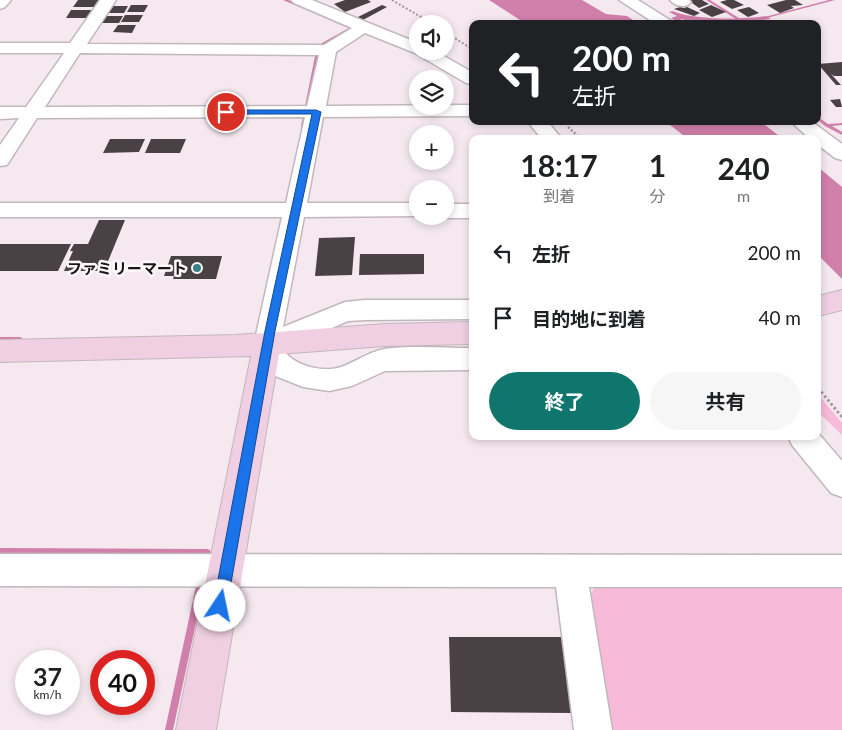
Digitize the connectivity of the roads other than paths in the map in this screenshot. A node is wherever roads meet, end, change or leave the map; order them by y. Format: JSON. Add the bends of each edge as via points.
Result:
{"nodes":[{"id":1,"x":3,"y":0,"type":"edge"},
{"id":2,"x":108,"y":0,"type":"edge"},
{"id":3,"x":298,"y":0,"type":"edge"},
{"id":4,"x":627,"y":0,"type":"edge"},
{"id":5,"x":0,"y":4,"type":"edge"},
{"id":6,"x":661,"y":20,"type":"edge"},
{"id":7,"x":364,"y":27,"type":"junction"},
{"id":8,"x":409,"y":45,"type":"edge"},
{"id":9,"x":0,"y":48,"type":"edge"},
{"id":10,"x":74,"y":49,"type":"junction"},
{"id":11,"x":323,"y":50,"type":"junction"},
{"id":12,"x":438,"y":60,"type":"edge"},
{"id":13,"x":469,"y":77,"type":"edge"},
{"id":14,"x":469,"y":111,"type":"edge"},
{"id":15,"x":310,"y":112,"type":"junction"},
{"id":16,"x":0,"y":113,"type":"edge"},
{"id":17,"x":31,"y":113,"type":"junction"},
{"id":18,"x":540,"y":125,"type":"edge"},
{"id":19,"x":804,"y":125,"type":"edge"},
{"id":20,"x":549,"y":135,"type":"edge"},
{"id":21,"x":817,"y":135,"type":"edge"},
{"id":22,"x":821,"y":138,"type":"edge"},
{"id":23,"x":842,"y":154,"type":"edge"},
{"id":24,"x":0,"y":160,"type":"edge"},
{"id":25,"x":297,"y":209,"type":"junction"},
{"id":26,"x":0,"y":210,"type":"edge"},
{"id":27,"x":409,"y":210,"type":"edge"},
{"id":28,"x":454,"y":210,"type":"edge"},
{"id":29,"x":469,"y":211,"type":"edge"},
{"id":30,"x":842,"y":300,"type":"edge"},
{"id":31,"x":821,"y":305,"type":"edge"},
{"id":32,"x":469,"y":310,"type":"edge"},
{"id":33,"x":469,"y":333,"type":"edge"},
{"id":34,"x":268,"y":344,"type":"junction"},
{"id":35,"x":0,"y":351,"type":"edge"},
{"id":36,"x":469,"y":359,"type":"edge"},
{"id":37,"x":805,"y":440,"type":"edge"},
{"id":38,"x":842,"y":483,"type":"edge"},
{"id":39,"x":0,"y":570,"type":"edge"},
{"id":40,"x":227,"y":570,"type":"junction"},
{"id":41,"x":570,"y":570,"type":"junction"},
{"id":42,"x":842,"y":570,"type":"edge"},
{"id":43,"x":196,"y":730,"type":"edge"},
{"id":44,"x":593,"y":730,"type":"edge"}],
"edges":[{"from":1,"to":5,"type":"street"},
{"from":2,"to":10,"type":"street"},
{"from":3,"to":7,"type":"street"},
{"from":4,"to":6,"type":"street"},
{"from":7,"to":8,"type":"street"},
{"from":7,"to":11,"type":"street"},
{"from":9,"to":10,"type":"street"},
{"from":10,"to":11,"type":"street"},
{"from":10,"to":17,"type":"street"},
{"from":11,"to":15,"type":"street"},
{"from":12,"to":13,"type":"street"},
{"from":14,"to":15,"type":"street"},
{"from":15,"to":17,"type":"street"},
{"from":15,"to":25,"type":"street"},
{"from":16,"to":17,"type":"street"},
{"from":17,"to":24,"type":"street"},
{"from":18,"to":20,"type":"street"},
{"from":19,"to":21,"type":"street"},
{"from":22,"to":23,"type":"street"},
{"from":25,"to":26,"type":"street"},
{"from":25,"to":27,"type":"street"},
{"from":25,"to":34,"type":"street"},
{"from":28,"to":29,"type":"street"},
{"from":30,"to":31,"type":"street"},
{"from":32,"to":34,"type":"street","via":[[345,312]]},
{"from":33,"to":34,"type":"street","via":[[385,335]]},
{"from":34,"to":35,"type":"street"},
{"from":34,"to":36,"type":"street","via":[[282,367],[298,375],[317,378],[343,378],[372,362],[386,360]]},
{"from":34,"to":40,"type":"street"},
{"from":37,"to":38,"type":"street"},
{"from":39,"to":40,"type":"street"},
{"from":40,"to":41,"type":"street"},
{"from":40,"to":43,"type":"street"},
{"from":41,"to":42,"type":"street"},
{"from":41,"to":44,"type":"street"}]}
